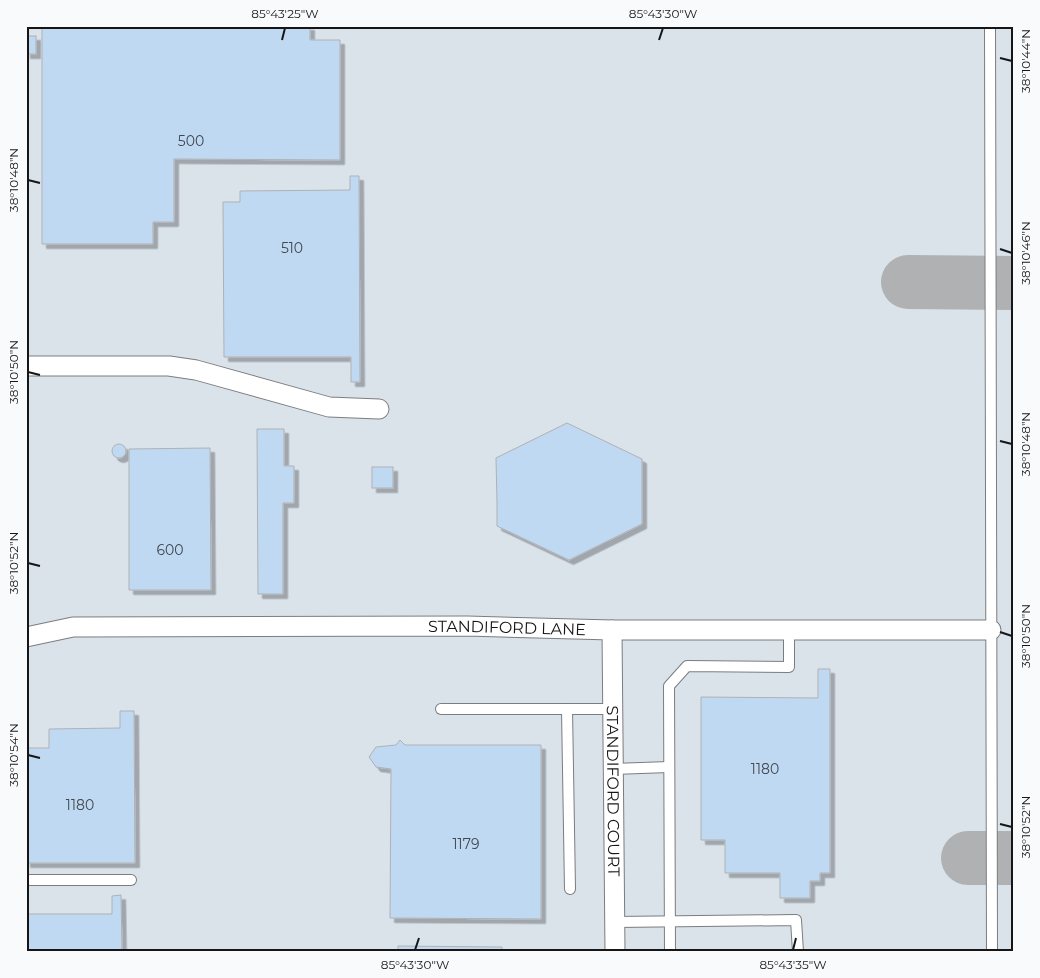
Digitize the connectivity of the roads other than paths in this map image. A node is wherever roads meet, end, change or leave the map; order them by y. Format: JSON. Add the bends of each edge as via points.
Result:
{"nodes":[{"id":1,"x":990,"y":26,"type":"edge"},
{"id":2,"x":26,"y":366,"type":"edge"},
{"id":3,"x":379,"y":408,"type":"dead end"},
{"id":4,"x":612,"y":630,"type":"junction"},
{"id":5,"x":789,"y":630,"type":"junction"},
{"id":6,"x":991,"y":630,"type":"junction"},
{"id":7,"x":26,"y":637,"type":"edge"},
{"id":8,"x":441,"y":709,"type":"dead end"},
{"id":9,"x":567,"y":709,"type":"junction"},
{"id":10,"x":613,"y":709,"type":"junction"},
{"id":11,"x":670,"y":767,"type":"junction"},
{"id":12,"x":613,"y":769,"type":"junction"},
{"id":13,"x":26,"y":880,"type":"edge"},
{"id":14,"x":131,"y":880,"type":"dead end"},
{"id":15,"x":570,"y":890,"type":"dead end"},
{"id":16,"x":670,"y":921,"type":"junction"},
{"id":17,"x":615,"y":922,"type":"junction"},
{"id":18,"x":615,"y":952,"type":"edge"},
{"id":19,"x":670,"y":952,"type":"edge"},
{"id":20,"x":798,"y":952,"type":"edge"},
{"id":21,"x":992,"y":952,"type":"edge"}],
"edges":[{"from":1,"to":6,"type":"lane"},
{"from":2,"to":3,"type":"street","via":[[169,366],[196,370],[329,408]]},
{"from":4,"to":5,"type":"street","name":"STANDIFORD LANE"},
{"from":4,"to":7,"type":"street","name":"STANDIFORD LANE","via":[[468,626],[72,627]]},
{"from":4,"to":10,"type":"street","name":"STANDIFORD COURT"},
{"from":5,"to":6,"type":"street","name":"STANDIFORD LANE"},
{"from":5,"to":11,"type":"lane","via":[[789,667],[687,666],[669,686]]},
{"from":6,"to":21,"type":"lane"},
{"from":8,"to":9,"type":"lane"},
{"from":9,"to":10,"type":"lane"},
{"from":9,"to":15,"type":"lane"},
{"from":10,"to":12,"type":"street","name":"STANDIFORD COURT"},
{"from":11,"to":12,"type":"lane"},
{"from":11,"to":16,"type":"lane"},
{"from":12,"to":17,"type":"street","name":"STANDIFORD COURT"},
{"from":13,"to":14,"type":"lane"},
{"from":16,"to":17,"type":"lane"},
{"from":16,"to":19,"type":"lane"},
{"from":16,"to":20,"type":"lane","via":[[796,920]]},
{"from":17,"to":18,"type":"street","name":"STANDIFORD COURT"}]}
